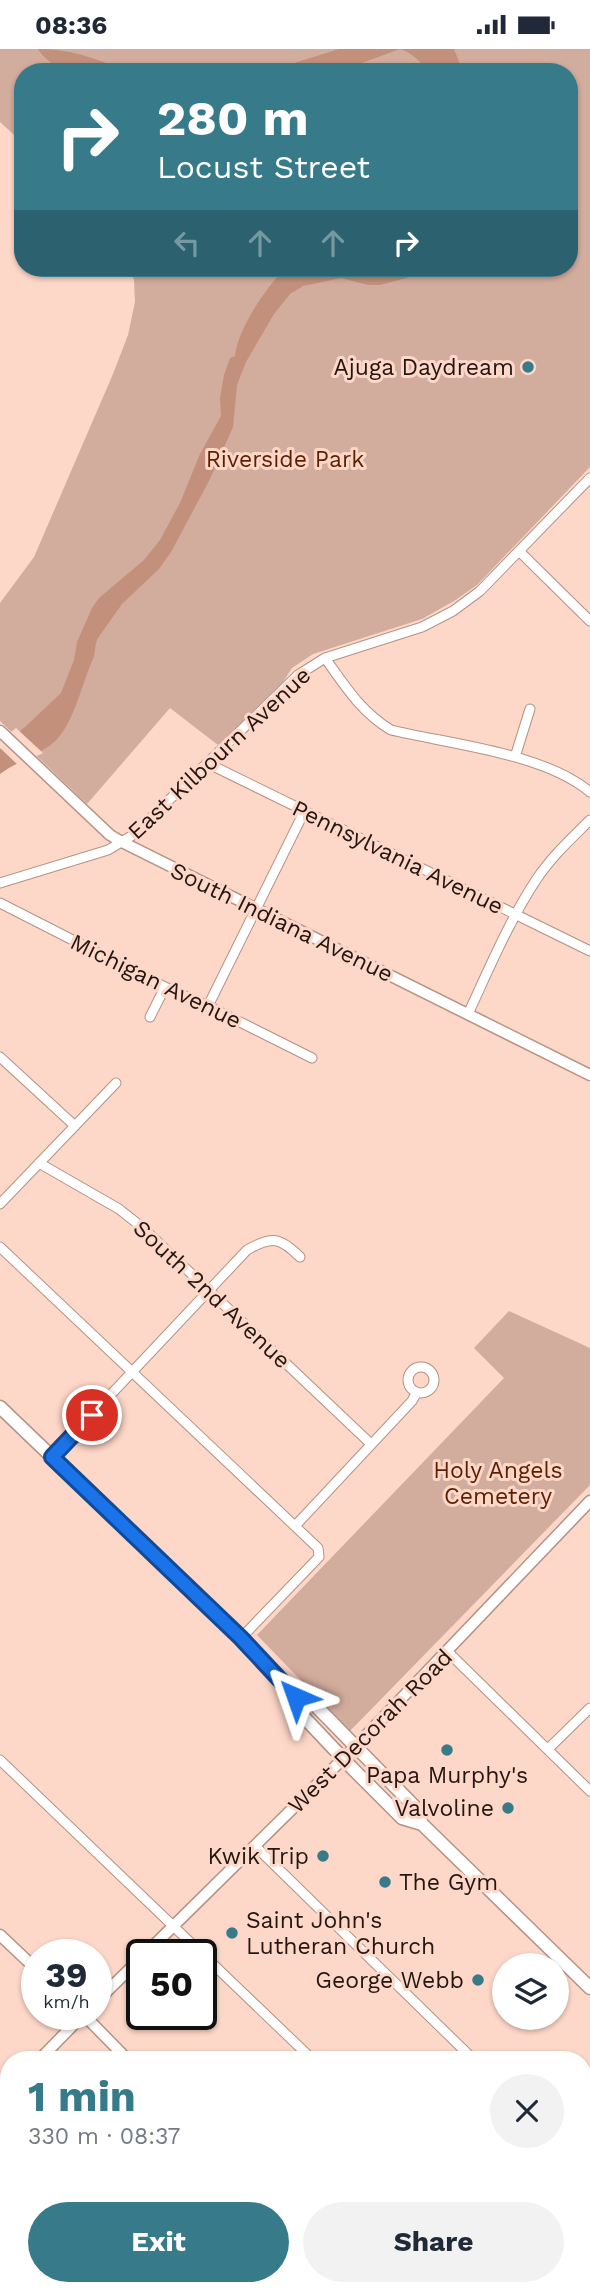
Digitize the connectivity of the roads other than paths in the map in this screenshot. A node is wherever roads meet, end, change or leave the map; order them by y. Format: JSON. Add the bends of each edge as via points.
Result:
{"nodes":[{"id":1,"x":590,"y":478,"type":"edge"},
{"id":2,"x":520,"y":552,"type":"junction"},
{"id":3,"x":590,"y":621,"type":"edge"},
{"id":4,"x":325,"y":658,"type":"junction"},
{"id":5,"x":530,"y":709,"type":"dead end"},
{"id":6,"x":0,"y":731,"type":"edge"},
{"id":7,"x":515,"y":757,"type":"junction"},
{"id":8,"x":207,"y":763,"type":"junction"},
{"id":9,"x":590,"y":792,"type":"edge"},
{"id":10,"x":304,"y":812,"type":"junction"},
{"id":11,"x":590,"y":820,"type":"edge"},
{"id":12,"x":121,"y":842,"type":"junction"},
{"id":13,"x":0,"y":883,"type":"edge"},
{"id":14,"x":0,"y":903,"type":"edge"},
{"id":15,"x":255,"y":909,"type":"junction"},
{"id":16,"x":516,"y":914,"type":"junction"},
{"id":17,"x":590,"y":951,"type":"edge"},
{"id":18,"x":165,"y":987,"type":"junction"},
{"id":19,"x":208,"y":1006,"type":"junction"},
{"id":20,"x":468,"y":1014,"type":"junction"},
{"id":21,"x":150,"y":1017,"type":"dead end"},
{"id":22,"x":0,"y":1057,"type":"edge"},
{"id":23,"x":312,"y":1058,"type":"dead end"},
{"id":24,"x":590,"y":1075,"type":"edge"},
{"id":25,"x":116,"y":1083,"type":"dead end"},
{"id":26,"x":75,"y":1126,"type":"junction"},
{"id":27,"x":39,"y":1163,"type":"junction"},
{"id":28,"x":0,"y":1204,"type":"edge"},
{"id":29,"x":0,"y":1247,"type":"edge"},
{"id":30,"x":300,"y":1257,"type":"dead end"},
{"id":31,"x":208,"y":1290,"type":"junction"},
{"id":32,"x":132,"y":1373,"type":"junction"},
{"id":33,"x":416,"y":1392,"type":"dead end"},
{"id":34,"x":0,"y":1407,"type":"edge"},
{"id":35,"x":371,"y":1444,"type":"junction"},
{"id":36,"x":52,"y":1457,"type":"junction"},
{"id":37,"x":590,"y":1501,"type":"edge"},
{"id":38,"x":295,"y":1526,"type":"junction"},
{"id":39,"x":241,"y":1638,"type":"junction"},
{"id":40,"x":448,"y":1652,"type":"junction"},
{"id":41,"x":296,"y":1697,"type":"junction"},
{"id":42,"x":590,"y":1708,"type":"edge"},
{"id":43,"x":356,"y":1747,"type":"junction"},
{"id":44,"x":548,"y":1749,"type":"junction"},
{"id":45,"x":343,"y":1759,"type":"junction"},
{"id":46,"x":0,"y":1760,"type":"edge"},
{"id":47,"x":590,"y":1791,"type":"edge"},
{"id":48,"x":422,"y":1824,"type":"junction"},
{"id":49,"x":255,"y":1846,"type":"junction"},
{"id":50,"x":174,"y":1925,"type":"junction"},
{"id":51,"x":0,"y":1935,"type":"edge"},
{"id":52,"x":160,"y":1939,"type":"edge"},
{"id":53,"x":21,"y":1955,"type":"edge"},
{"id":54,"x":126,"y":1973,"type":"edge"},
{"id":55,"x":112,"y":1986,"type":"edge"},
{"id":56,"x":590,"y":1988,"type":"edge"},
{"id":57,"x":68,"y":2030,"type":"edge"},
{"id":58,"x":99,"y":2030,"type":"edge"},
{"id":59,"x":48,"y":2051,"type":"edge"},
{"id":60,"x":119,"y":2051,"type":"edge"},
{"id":61,"x":304,"y":2051,"type":"edge"},
{"id":62,"x":465,"y":2051,"type":"edge"}],
"edges":[{"from":1,"to":2,"type":"street","name":"East Kilbourn Avenue"},
{"from":2,"to":3,"type":"street"},
{"from":2,"to":4,"type":"street","name":"East Kilbourn Avenue","via":[[453,611],[422,627]]},
{"from":4,"to":7,"type":"street","via":[[356,702],[391,730]]},
{"from":4,"to":8,"type":"street","name":"East Kilbourn Avenue","via":[[298,675]]},
{"from":5,"to":7,"type":"street"},
{"from":6,"to":12,"type":"street","name":"South Indiana Avenue"},
{"from":7,"to":9,"type":"street","via":[[580,783]]},
{"from":8,"to":10,"type":"street","name":"Pennsylvania Avenue"},
{"from":8,"to":12,"type":"street","name":"East Kilbourn Avenue"},
{"from":10,"to":15,"type":"street"},
{"from":10,"to":16,"type":"street","name":"Pennsylvania Avenue"},
{"from":11,"to":16,"type":"street","via":[[557,852]]},
{"from":12,"to":13,"type":"street","name":"East Kilbourn Avenue"},
{"from":12,"to":15,"type":"street","name":"South Indiana Avenue"},
{"from":14,"to":18,"type":"street","name":"Michigan Avenue"},
{"from":15,"to":19,"type":"street"},
{"from":15,"to":20,"type":"street","name":"South Indiana Avenue"},
{"from":16,"to":17,"type":"street","name":"Pennsylvania Avenue"},
{"from":16,"to":20,"type":"street"},
{"from":18,"to":19,"type":"street","name":"Michigan Avenue"},
{"from":18,"to":21,"type":"street"},
{"from":19,"to":23,"type":"street","name":"Michigan Avenue"},
{"from":20,"to":24,"type":"street","name":"South Indiana Avenue"},
{"from":22,"to":26,"type":"street"},
{"from":25,"to":26,"type":"street"},
{"from":26,"to":27,"type":"street"},
{"from":27,"to":28,"type":"street"},
{"from":27,"to":31,"type":"street","name":"South 2nd Avenue","via":[[119,1209]]},
{"from":29,"to":32,"type":"street"},
{"from":30,"to":31,"type":"street","via":[[285,1242],[266,1239],[247,1250]]},
{"from":31,"to":32,"type":"street"},
{"from":31,"to":35,"type":"street","name":"South 2nd Avenue"},
{"from":32,"to":36,"type":"street"},
{"from":32,"to":38,"type":"street"},
{"from":33,"to":35,"type":"street"},
{"from":34,"to":36,"type":"main road"},
{"from":35,"to":38,"type":"street"},
{"from":36,"to":39,"type":"main road"},
{"from":37,"to":40,"type":"street","name":"West Decorah Road"},
{"from":38,"to":39,"type":"street","via":[[318,1548],[318,1557]]},
{"from":39,"to":41,"type":"main road"},
{"from":40,"to":43,"type":"street","name":"West Decorah Road"},
{"from":40,"to":44,"type":"street"},
{"from":41,"to":43,"type":"main road","via":[[311,1701]]},
{"from":41,"to":45,"type":"main road","via":[[300,1713]]},
{"from":42,"to":44,"type":"street"},
{"from":43,"to":45,"type":"street","name":"West Decorah Road"},
{"from":43,"to":48,"type":"main road","via":[[414,1806]]},
{"from":44,"to":47,"type":"street"},
{"from":45,"to":48,"type":"main road","via":[[402,1818]]},
{"from":45,"to":49,"type":"street","name":"West Decorah Road"},
{"from":46,"to":50,"type":"street"},
{"from":48,"to":56,"type":"main road"},
{"from":49,"to":50,"type":"street","name":"West Decorah Road"},
{"from":49,"to":62,"type":"street"},
{"from":50,"to":52,"type":"street","name":"West Decorah Road"},
{"from":50,"to":61,"type":"street"},
{"from":51,"to":53,"type":"street"},
{"from":54,"to":55,"type":"street","name":"West Decorah Road"},
{"from":57,"to":59,"type":"street"},
{"from":58,"to":60,"type":"street"}]}
